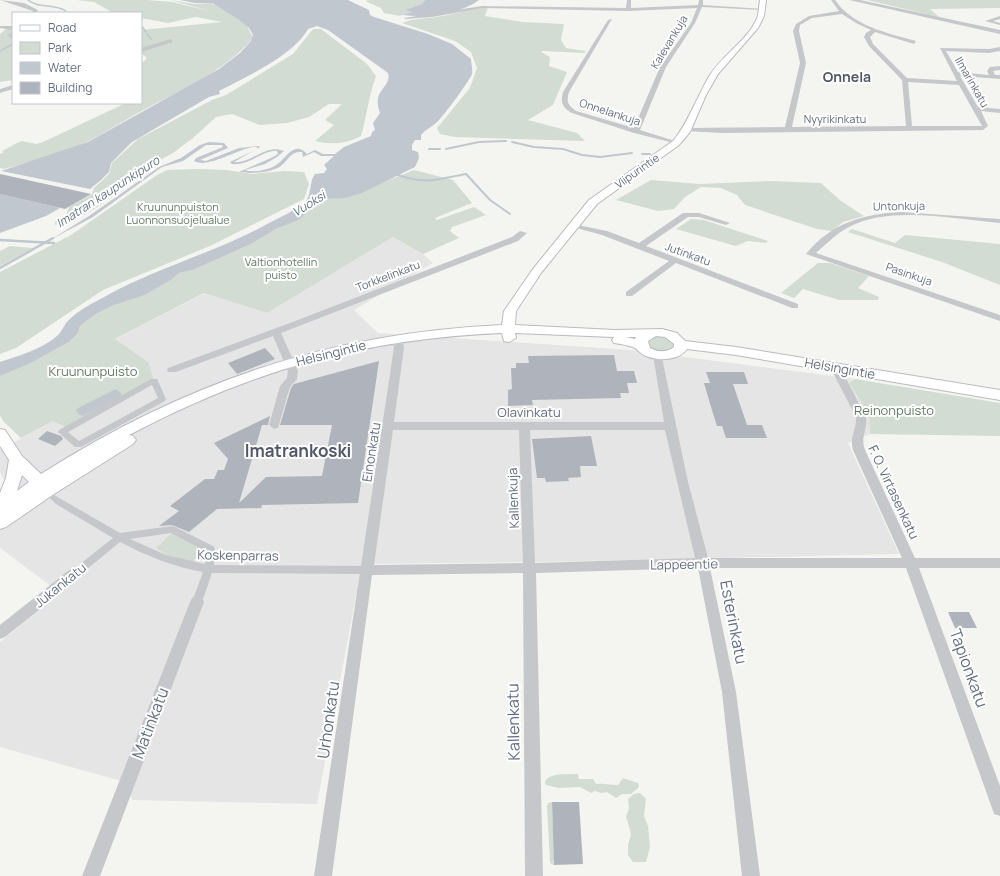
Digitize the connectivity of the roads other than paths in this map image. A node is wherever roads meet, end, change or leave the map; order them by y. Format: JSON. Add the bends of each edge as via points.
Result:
{"nodes":[{"id":1,"x":0,"y":0,"type":"edge"},
{"id":2,"x":630,"y":0,"type":"edge"},
{"id":3,"x":833,"y":0,"type":"edge"},
{"id":4,"x":852,"y":0,"type":"edge"},
{"id":5,"x":701,"y":3,"type":"edge"},
{"id":6,"x":763,"y":4,"type":"edge"},
{"id":7,"x":628,"y":10,"type":"junction"},
{"id":8,"x":35,"y":12,"type":"edge"},
{"id":9,"x":842,"y":12,"type":"junction"},
{"id":10,"x":1000,"y":17,"type":"edge"},
{"id":11,"x":406,"y":18,"type":"dead end"},
{"id":12,"x":610,"y":20,"type":"dead end"},
{"id":13,"x":1000,"y":24,"type":"edge"},
{"id":14,"x":12,"y":25,"type":"edge"},
{"id":15,"x":0,"y":27,"type":"edge"},
{"id":16,"x":6,"y":28,"type":"junction"},
{"id":17,"x":12,"y":28,"type":"edge"},
{"id":18,"x":875,"y":30,"type":"junction"},
{"id":19,"x":1000,"y":32,"type":"edge"},
{"id":20,"x":171,"y":41,"type":"dead end"},
{"id":21,"x":914,"y":42,"type":"dead end"},
{"id":22,"x":980,"y":44,"type":"dead end"},
{"id":23,"x":992,"y":44,"type":"dead end"},
{"id":24,"x":1000,"y":49,"type":"edge"},
{"id":25,"x":142,"y":50,"type":"edge"},
{"id":26,"x":981,"y":50,"type":"junction"},
{"id":27,"x":1000,"y":68,"type":"edge"},
{"id":28,"x":956,"y":74,"type":"junction"},
{"id":29,"x":993,"y":76,"type":"junction"},
{"id":30,"x":1000,"y":77,"type":"edge"},
{"id":31,"x":906,"y":80,"type":"junction"},
{"id":32,"x":961,"y":83,"type":"junction"},
{"id":33,"x":12,"y":87,"type":"edge"},
{"id":34,"x":0,"y":90,"type":"edge"},
{"id":35,"x":976,"y":109,"type":"junction"},
{"id":36,"x":1000,"y":110,"type":"edge"},
{"id":37,"x":983,"y":128,"type":"joint"},
{"id":38,"x":788,"y":129,"type":"junction"},
{"id":39,"x":910,"y":129,"type":"junction"},
{"id":40,"x":687,"y":130,"type":"junction"},
{"id":41,"x":636,"y":132,"type":"junction"},
{"id":42,"x":676,"y":143,"type":"junction"},
{"id":43,"x":1000,"y":221,"type":"edge"},
{"id":44,"x":726,"y":223,"type":"dead end"},
{"id":45,"x":573,"y":226,"type":"junction"},
{"id":46,"x":523,"y":233,"type":"dead end"},
{"id":47,"x":639,"y":247,"type":"junction"},
{"id":48,"x":810,"y":254,"type":"joint"},
{"id":49,"x":675,"y":260,"type":"junction"},
{"id":50,"x":629,"y":294,"type":"dead end"},
{"id":51,"x":795,"y":306,"type":"dead end"},
{"id":52,"x":1000,"y":318,"type":"edge"},
{"id":53,"x":276,"y":333,"type":"junction"},
{"id":54,"x":650,"y":333,"type":"junction"},
{"id":55,"x":509,"y":334,"type":"junction"},
{"id":56,"x":398,"y":343,"type":"junction"},
{"id":57,"x":681,"y":344,"type":"junction"},
{"id":58,"x":642,"y":346,"type":"junction"},
{"id":59,"x":658,"y":355,"type":"junction"},
{"id":60,"x":291,"y":367,"type":"junction"},
{"id":61,"x":835,"y":367,"type":"junction"},
{"id":62,"x":172,"y":370,"type":"dead end"},
{"id":63,"x":1000,"y":395,"type":"edge"},
{"id":64,"x":162,"y":399,"type":"joint"},
{"id":65,"x":274,"y":425,"type":"dead end"},
{"id":66,"x":389,"y":426,"type":"junction"},
{"id":67,"x":524,"y":426,"type":"junction"},
{"id":68,"x":670,"y":426,"type":"junction"},
{"id":69,"x":0,"y":434,"type":"edge"},
{"id":70,"x":17,"y":460,"type":"junction"},
{"id":71,"x":47,"y":490,"type":"junction"},
{"id":72,"x":0,"y":511,"type":"edge"},
{"id":73,"x":0,"y":524,"type":"edge"},
{"id":74,"x":120,"y":537,"type":"junction"},
{"id":75,"x":703,"y":563,"type":"junction"},
{"id":76,"x":911,"y":563,"type":"junction"},
{"id":77,"x":1000,"y":563,"type":"edge"},
{"id":78,"x":528,"y":568,"type":"junction"},
{"id":79,"x":209,"y":569,"type":"junction"},
{"id":80,"x":78,"y":570,"type":"joint"},
{"id":81,"x":367,"y":570,"type":"junction"},
{"id":82,"x":197,"y":602,"type":"joint"},
{"id":83,"x":0,"y":633,"type":"edge"},
{"id":84,"x":1000,"y":808,"type":"edge"},
{"id":85,"x":91,"y":876,"type":"edge"},
{"id":86,"x":323,"y":876,"type":"edge"},
{"id":87,"x":534,"y":876,"type":"edge"},
{"id":88,"x":751,"y":876,"type":"edge"}],
"edges":[{"from":1,"to":8,"type":"street","via":[[30,7],[36,10]]},
{"from":2,"to":7,"type":"street"},
{"from":3,"to":9,"type":"street"},
{"from":4,"to":19,"type":"street"},
{"from":5,"to":6,"type":"street"},
{"from":5,"to":7,"type":"street"},
{"from":5,"to":41,"type":"street","name":"Kalevankuja","via":[[693,23],[663,67]]},
{"from":6,"to":40,"type":"main road","name":"Viipurintie","via":[[758,22],[750,35],[715,73]]},
{"from":7,"to":11,"type":"street","via":[[482,7],[437,16]]},
{"from":9,"to":18,"type":"street"},
{"from":9,"to":38,"type":"street","via":[[811,17],[798,24],[796,31],[802,63]]},
{"from":10,"to":13,"type":"street","via":[[987,21]]},
{"from":12,"to":41,"type":"street","name":"Onnelankuja","via":[[563,101],[574,112]]},
{"from":14,"to":16,"type":"street"},
{"from":15,"to":16,"type":"street"},
{"from":16,"to":17,"type":"street"},
{"from":18,"to":21,"type":"street"},
{"from":18,"to":31,"type":"street","via":[[868,34],[867,38],[871,45]]},
{"from":20,"to":25,"type":"street"},
{"from":22,"to":26,"type":"street"},
{"from":23,"to":24,"type":"street"},
{"from":24,"to":26,"type":"street"},
{"from":26,"to":28,"type":"street","name":"Ilmarinkatu","via":[[942,49]]},
{"from":27,"to":29,"type":"street","via":[[992,68],[990,71]]},
{"from":28,"to":29,"type":"street"},
{"from":28,"to":32,"type":"street","name":"Ilmarinkatu"},
{"from":29,"to":30,"type":"street"},
{"from":31,"to":32,"type":"street"},
{"from":31,"to":39,"type":"street"},
{"from":32,"to":35,"type":"street","name":"Ilmarinkatu"},
{"from":33,"to":34,"type":"street"},
{"from":35,"to":36,"type":"street"},
{"from":35,"to":37,"type":"street","name":"Ilmarinkatu","via":[[985,126]]},
{"from":37,"to":39,"type":"street","name":"Nyyrikinkatu"},
{"from":38,"to":39,"type":"street","name":"Nyyrikinkatu"},
{"from":38,"to":40,"type":"street","name":"Nyyrikinkatu"},
{"from":40,"to":42,"type":"main road","name":"Viipurintie"},
{"from":41,"to":42,"type":"street","name":"Onnelankuja"},
{"from":42,"to":45,"type":"main road","name":"Viipurintie","via":[[592,202]]},
{"from":43,"to":48,"type":"street","name":"Untonkuja","via":[[908,215],[874,216],[848,223]]},
{"from":44,"to":47,"type":"street","via":[[686,214]]},
{"from":45,"to":47,"type":"street","name":"Jutinkatu","via":[[604,233]]},
{"from":45,"to":55,"type":"main road","name":"Viipurintie","via":[[537,271],[510,311]]},
{"from":46,"to":53,"type":"street","name":"Torkkelinkatu"},
{"from":47,"to":49,"type":"street","name":"Jutinkatu"},
{"from":48,"to":52,"type":"street","name":"Pasinkuja"},
{"from":49,"to":50,"type":"street"},
{"from":49,"to":51,"type":"street","name":"Jutinkatu"},
{"from":53,"to":60,"type":"street"},
{"from":53,"to":62,"type":"street","name":"Torkkelinkatu"},
{"from":54,"to":55,"type":"main road","name":"Helsingintie","via":[[552,330]]},
{"from":54,"to":57,"type":"main road","via":[[661,332],[671,335]]},
{"from":54,"to":58,"type":"main road","via":[[641,340]]},
{"from":55,"to":56,"type":"main road","name":"Helsingintie"},
{"from":55,"to":58,"type":"main road","name":"Helsingintie","via":[[620,340]]},
{"from":56,"to":60,"type":"main road","name":"Helsingintie","via":[[372,351]]},
{"from":56,"to":66,"type":"street","name":"Einonkatu"},
{"from":57,"to":59,"type":"main road","via":[[675,353],[667,356]]},
{"from":57,"to":61,"type":"main road","name":"Helsingintie"},
{"from":58,"to":59,"type":"main road","via":[[650,353]]},
{"from":59,"to":68,"type":"street","name":"Esterinkatu"},
{"from":60,"to":65,"type":"street","via":[[292,379],[285,386]]},
{"from":60,"to":71,"type":"main road","name":"Helsingintie","via":[[212,391],[149,418],[97,446]]},
{"from":61,"to":63,"type":"main road","name":"Helsingintie"},
{"from":61,"to":76,"type":"street","name":"F. O. Virtasenkatu","via":[[861,419],[862,424],[856,437],[859,450]]},
{"from":64,"to":64,"type":"street","via":[[154,381],[62,432],[78,445]]},
{"from":66,"to":67,"type":"street","name":"Olavinkatu"},
{"from":66,"to":81,"type":"street","name":"Einonkatu"},
{"from":67,"to":68,"type":"street","name":"Olavinkatu"},
{"from":67,"to":78,"type":"street","name":"Kallenkuja"},
{"from":68,"to":75,"type":"street","name":"Esterinkatu"},
{"from":69,"to":70,"type":"main road"},
{"from":70,"to":71,"type":"main road"},
{"from":70,"to":72,"type":"main road","via":[[14,478]]},
{"from":71,"to":72,"type":"main road"},
{"from":71,"to":73,"type":"main road"},
{"from":71,"to":74,"type":"street","name":"Koskenparras"},
{"from":74,"to":79,"type":"street","name":"Koskenparras","via":[[161,558],[184,566]]},
{"from":74,"to":79,"type":"street","name":"Matinkatu","via":[[172,529],[210,549]]},
{"from":74,"to":80,"type":"street","name":"Jukankatu"},
{"from":75,"to":76,"type":"street","name":"Lappeentie"},
{"from":75,"to":78,"type":"street","name":"Lappeentie"},
{"from":75,"to":88,"type":"street","name":"Esterinkatu","via":[[728,692]]},
{"from":76,"to":77,"type":"street","name":"Lappeentie"},
{"from":76,"to":84,"type":"street","name":"Tapionkatu"},
{"from":78,"to":81,"type":"street","name":"Lappeentie"},
{"from":78,"to":87,"type":"street","name":"Kallenkatu"},
{"from":79,"to":81,"type":"street","name":"Koskenparras"},
{"from":79,"to":82,"type":"street","name":"Matinkatu"},
{"from":80,"to":83,"type":"street","name":"Jukankatu"},
{"from":81,"to":86,"type":"street","name":"Urhonkatu"},
{"from":82,"to":85,"type":"street","name":"Matinkatu"}]}
